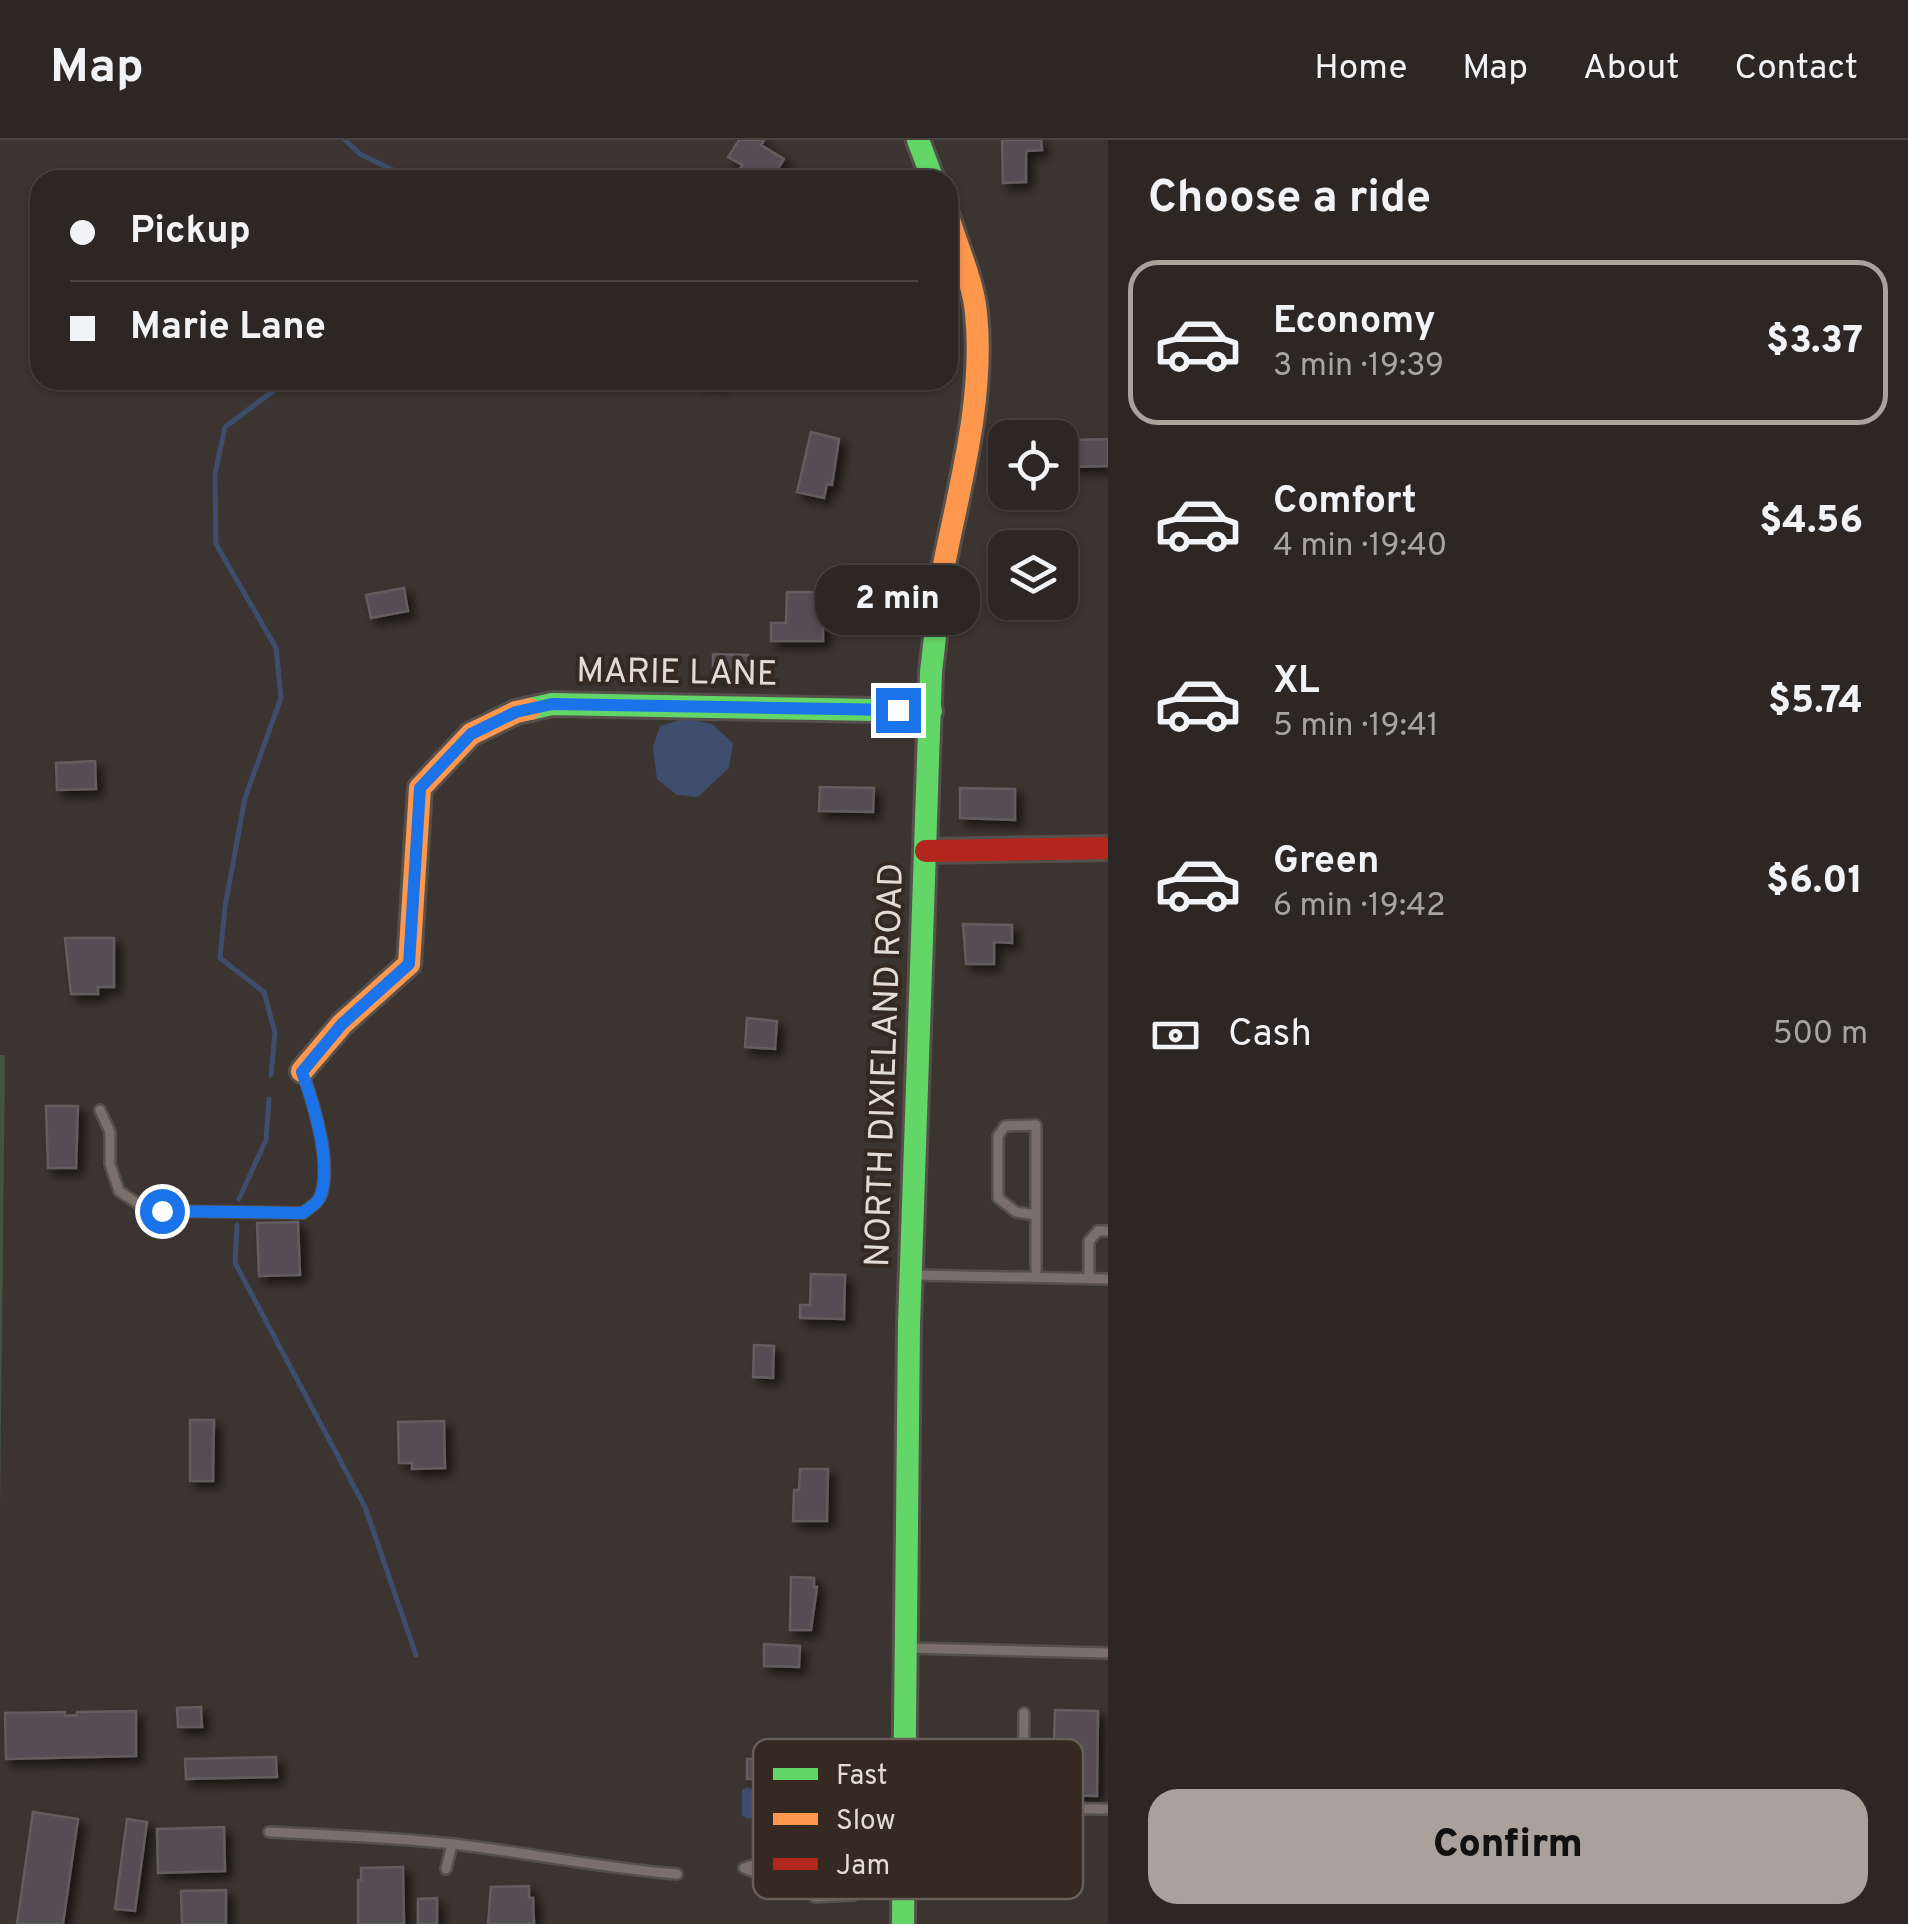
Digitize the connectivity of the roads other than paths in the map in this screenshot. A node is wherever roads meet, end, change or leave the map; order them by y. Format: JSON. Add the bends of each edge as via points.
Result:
{"nodes":[{"id":1,"x":918,"y":140,"type":"edge"},
{"id":2,"x":930,"y":170,"type":"edge"},
{"id":3,"x":958,"y":250,"type":"edge"},
{"id":4,"x":931,"y":710,"type":"junction"},
{"id":5,"x":1108,"y":848,"type":"edge"},
{"id":6,"x":926,"y":851,"type":"junction"},
{"id":7,"x":302,"y":1072,"type":"joint"},
{"id":8,"x":100,"y":1110,"type":"dead end"},
{"id":9,"x":1036,"y":1215,"type":"junction"},
{"id":10,"x":1108,"y":1231,"type":"edge"},
{"id":11,"x":911,"y":1275,"type":"junction"},
{"id":12,"x":1036,"y":1275,"type":"junction"},
{"id":13,"x":1088,"y":1279,"type":"junction"},
{"id":14,"x":1108,"y":1279,"type":"edge"},
{"id":15,"x":908,"y":1648,"type":"junction"},
{"id":16,"x":1108,"y":1654,"type":"edge"},
{"id":17,"x":1024,"y":1713,"type":"dead end"},
{"id":18,"x":906,"y":1739,"type":"edge"},
{"id":19,"x":1024,"y":1739,"type":"edge"},
{"id":20,"x":1083,"y":1809,"type":"edge"},
{"id":21,"x":1108,"y":1809,"type":"edge"},
{"id":22,"x":268,"y":1832,"type":"dead end"},
{"id":23,"x":452,"y":1844,"type":"junction"},
{"id":24,"x":446,"y":1870,"type":"dead end"},
{"id":25,"x":677,"y":1874,"type":"dead end"},
{"id":26,"x":903,"y":1899,"type":"edge"},
{"id":27,"x":903,"y":1924,"type":"edge"}],
"edges":[{"from":1,"to":2,"type":"street"},
{"from":3,"to":4,"type":"street","name":"NORTH DIXIELAND ROAD","via":[[976,310],[976,364],[938,594]]},
{"from":4,"to":6,"type":"street","name":"NORTH DIXIELAND ROAD"},
{"from":4,"to":7,"type":"street","name":"MARIE LANE","via":[[552,704],[516,712],[471,734],[420,788],[409,964],[342,1024]]},
{"from":5,"to":6,"type":"street"},
{"from":6,"to":11,"type":"street","name":"NORTH DIXIELAND ROAD"},
{"from":7,"to":8,"type":"lane","via":[[324,1181],[319,1201],[303,1213],[162,1211],[137,1204],[119,1191]]},
{"from":9,"to":9,"type":"lane","via":[[1036,1124],[1006,1126],[998,1136],[998,1198],[1016,1212]]},
{"from":9,"to":12,"type":"lane"},
{"from":10,"to":13,"type":"lane","via":[[1089,1241]]},
{"from":11,"to":12,"type":"lane"},
{"from":11,"to":15,"type":"street","name":"NORTH DIXIELAND ROAD"},
{"from":12,"to":13,"type":"lane"},
{"from":13,"to":14,"type":"lane"},
{"from":15,"to":16,"type":"lane"},
{"from":15,"to":18,"type":"street","name":"NORTH DIXIELAND ROAD"},
{"from":17,"to":19,"type":"lane"},
{"from":20,"to":21,"type":"lane"},
{"from":22,"to":23,"type":"lane"},
{"from":23,"to":24,"type":"lane"},
{"from":23,"to":25,"type":"lane"},
{"from":26,"to":27,"type":"street","name":"NORTH DIXIELAND ROAD"}]}
